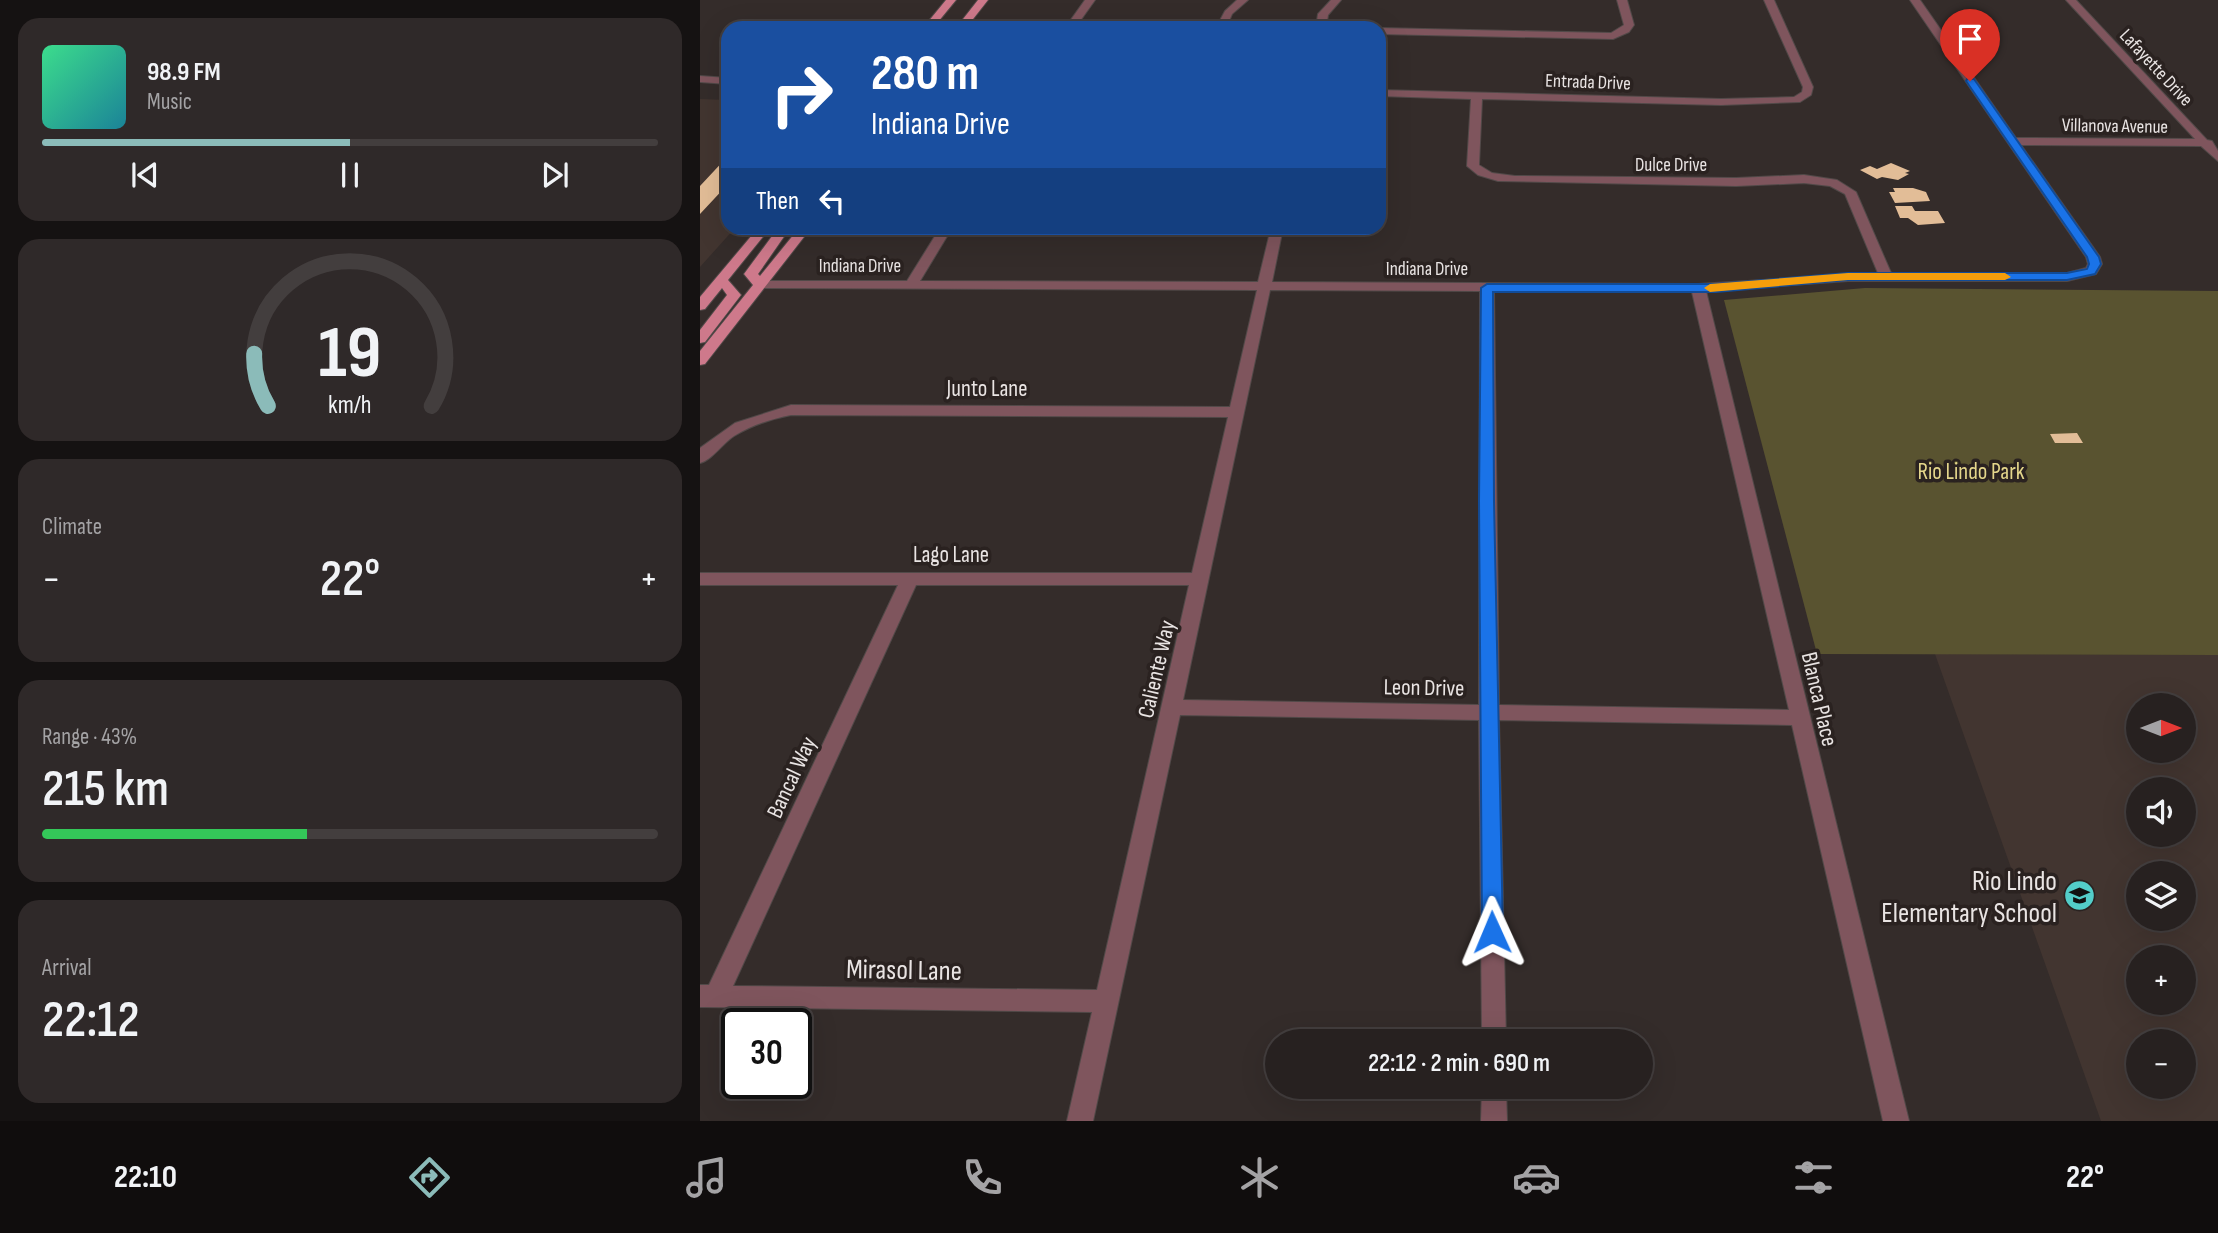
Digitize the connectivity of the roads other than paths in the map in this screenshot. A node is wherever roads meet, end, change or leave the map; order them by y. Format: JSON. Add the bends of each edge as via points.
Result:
{"nodes":[{"id":1,"x":951,"y":0,"type":"edge"},
{"id":2,"x":983,"y":0,"type":"edge"},
{"id":3,"x":1090,"y":0,"type":"edge"},
{"id":4,"x":1243,"y":0,"type":"edge"},
{"id":5,"x":1336,"y":0,"type":"edge"},
{"id":6,"x":1622,"y":0,"type":"edge"},
{"id":7,"x":1769,"y":0,"type":"edge"},
{"id":8,"x":1915,"y":0,"type":"edge"},
{"id":9,"x":2071,"y":0,"type":"edge"},
{"id":10,"x":934,"y":21,"type":"edge"},
{"id":11,"x":966,"y":21,"type":"edge"},
{"id":12,"x":1075,"y":21,"type":"edge"},
{"id":13,"x":1225,"y":21,"type":"edge"},
{"id":14,"x":1322,"y":21,"type":"edge"},
{"id":15,"x":1386,"y":31,"type":"edge"},
{"id":16,"x":700,"y":81,"type":"edge"},
{"id":17,"x":721,"y":83,"type":"edge"},
{"id":18,"x":1386,"y":93,"type":"edge"},
{"id":19,"x":1477,"y":94,"type":"junction"},
{"id":20,"x":2012,"y":141,"type":"junction"},
{"id":21,"x":2203,"y":143,"type":"junction"},
{"id":22,"x":2218,"y":143,"type":"edge"},
{"id":23,"x":2218,"y":158,"type":"edge"},
{"id":24,"x":758,"y":235,"type":"edge"},
{"id":25,"x":779,"y":235,"type":"edge"},
{"id":26,"x":799,"y":235,"type":"edge"},
{"id":27,"x":942,"y":235,"type":"edge"},
{"id":28,"x":1275,"y":235,"type":"edge"},
{"id":29,"x":1886,"y":276,"type":"junction"},
{"id":30,"x":720,"y":281,"type":"junction"},
{"id":31,"x":760,"y":284,"type":"junction"},
{"id":32,"x":911,"y":285,"type":"junction"},
{"id":33,"x":1264,"y":286,"type":"junction"},
{"id":34,"x":1487,"y":288,"type":"junction"},
{"id":35,"x":1698,"y":288,"type":"junction"},
{"id":36,"x":700,"y":306,"type":"edge"},
{"id":37,"x":700,"y":339,"type":"edge"},
{"id":38,"x":700,"y":361,"type":"edge"},
{"id":39,"x":1238,"y":412,"type":"junction"},
{"id":40,"x":700,"y":458,"type":"edge"},
{"id":41,"x":910,"y":578,"type":"junction"},
{"id":42,"x":700,"y":579,"type":"edge"},
{"id":43,"x":1201,"y":579,"type":"junction"},
{"id":44,"x":1172,"y":708,"type":"junction"},
{"id":45,"x":1489,"y":713,"type":"junction"},
{"id":46,"x":1800,"y":718,"type":"junction"},
{"id":47,"x":708,"y":996,"type":"edge"},
{"id":48,"x":1107,"y":1001,"type":"junction"},
{"id":49,"x":1494,"y":1029,"type":"edge"},
{"id":50,"x":1494,"y":1099,"type":"edge"},
{"id":51,"x":1080,"y":1121,"type":"edge"},
{"id":52,"x":1494,"y":1121,"type":"edge"},
{"id":53,"x":1896,"y":1121,"type":"edge"}],
"edges":[{"from":1,"to":10,"type":"main road"},
{"from":2,"to":11,"type":"main road"},
{"from":3,"to":12,"type":"street"},
{"from":4,"to":13,"type":"street"},
{"from":5,"to":14,"type":"street"},
{"from":6,"to":15,"type":"street","via":[[1629,25],[1613,36]]},
{"from":7,"to":19,"type":"street","name":"Entrada Drive","via":[[1808,87],[1796,100]]},
{"from":8,"to":20,"type":"street"},
{"from":9,"to":21,"type":"street","name":"Lafayette Drive"},
{"from":16,"to":17,"type":"street"},
{"from":18,"to":19,"type":"street","name":"Entrada Drive"},
{"from":19,"to":29,"type":"street","name":"Dulce Drive","via":[[1473,166],[1479,172],[1515,180],[1804,179],[1833,183],[1850,192]]},
{"from":20,"to":21,"type":"street","name":"Villanova Avenue"},
{"from":20,"to":29,"type":"street","name":"Indiana Drive","via":[[2093,257],[2091,271],[2067,277]]},
{"from":21,"to":22,"type":"street","name":"Villanova Avenue"},
{"from":21,"to":23,"type":"street","name":"Lafayette Drive"},
{"from":24,"to":30,"type":"main road"},
{"from":25,"to":31,"type":"main road","via":[[751,274]]},
{"from":26,"to":31,"type":"main road"},
{"from":27,"to":32,"type":"street"},
{"from":28,"to":33,"type":"street","name":"Caliente Way"},
{"from":29,"to":35,"type":"street","name":"Indiana Drive"},
{"from":30,"to":36,"type":"main road"},
{"from":30,"to":37,"type":"main road","via":[[734,295]]},
{"from":31,"to":32,"type":"street","name":"Indiana Drive"},
{"from":31,"to":38,"type":"main road"},
{"from":32,"to":33,"type":"street","name":"Indiana Drive"},
{"from":33,"to":34,"type":"street","name":"Indiana Drive"},
{"from":33,"to":39,"type":"street","name":"Caliente Way"},
{"from":34,"to":35,"type":"street","name":"Indiana Drive"},
{"from":34,"to":45,"type":"street"},
{"from":35,"to":46,"type":"street","name":"Blanca Place"},
{"from":39,"to":40,"type":"street","name":"Junto Lane","via":[[791,410],[738,426]]},
{"from":39,"to":43,"type":"street","name":"Caliente Way"},
{"from":41,"to":42,"type":"street","name":"Lago Lane"},
{"from":41,"to":43,"type":"street","name":"Lago Lane"},
{"from":41,"to":47,"type":"street","name":"Bancal Way"},
{"from":43,"to":44,"type":"street","name":"Caliente Way"},
{"from":44,"to":45,"type":"street","name":"Leon Drive"},
{"from":44,"to":48,"type":"street","name":"Caliente Way"},
{"from":45,"to":46,"type":"street","name":"Leon Drive"},
{"from":45,"to":49,"type":"street"},
{"from":46,"to":53,"type":"street","name":"Blanca Place"},
{"from":47,"to":48,"type":"street","name":"Mirasol Lane"},
{"from":48,"to":51,"type":"street","name":"Caliente Way"},
{"from":50,"to":52,"type":"street"}]}
